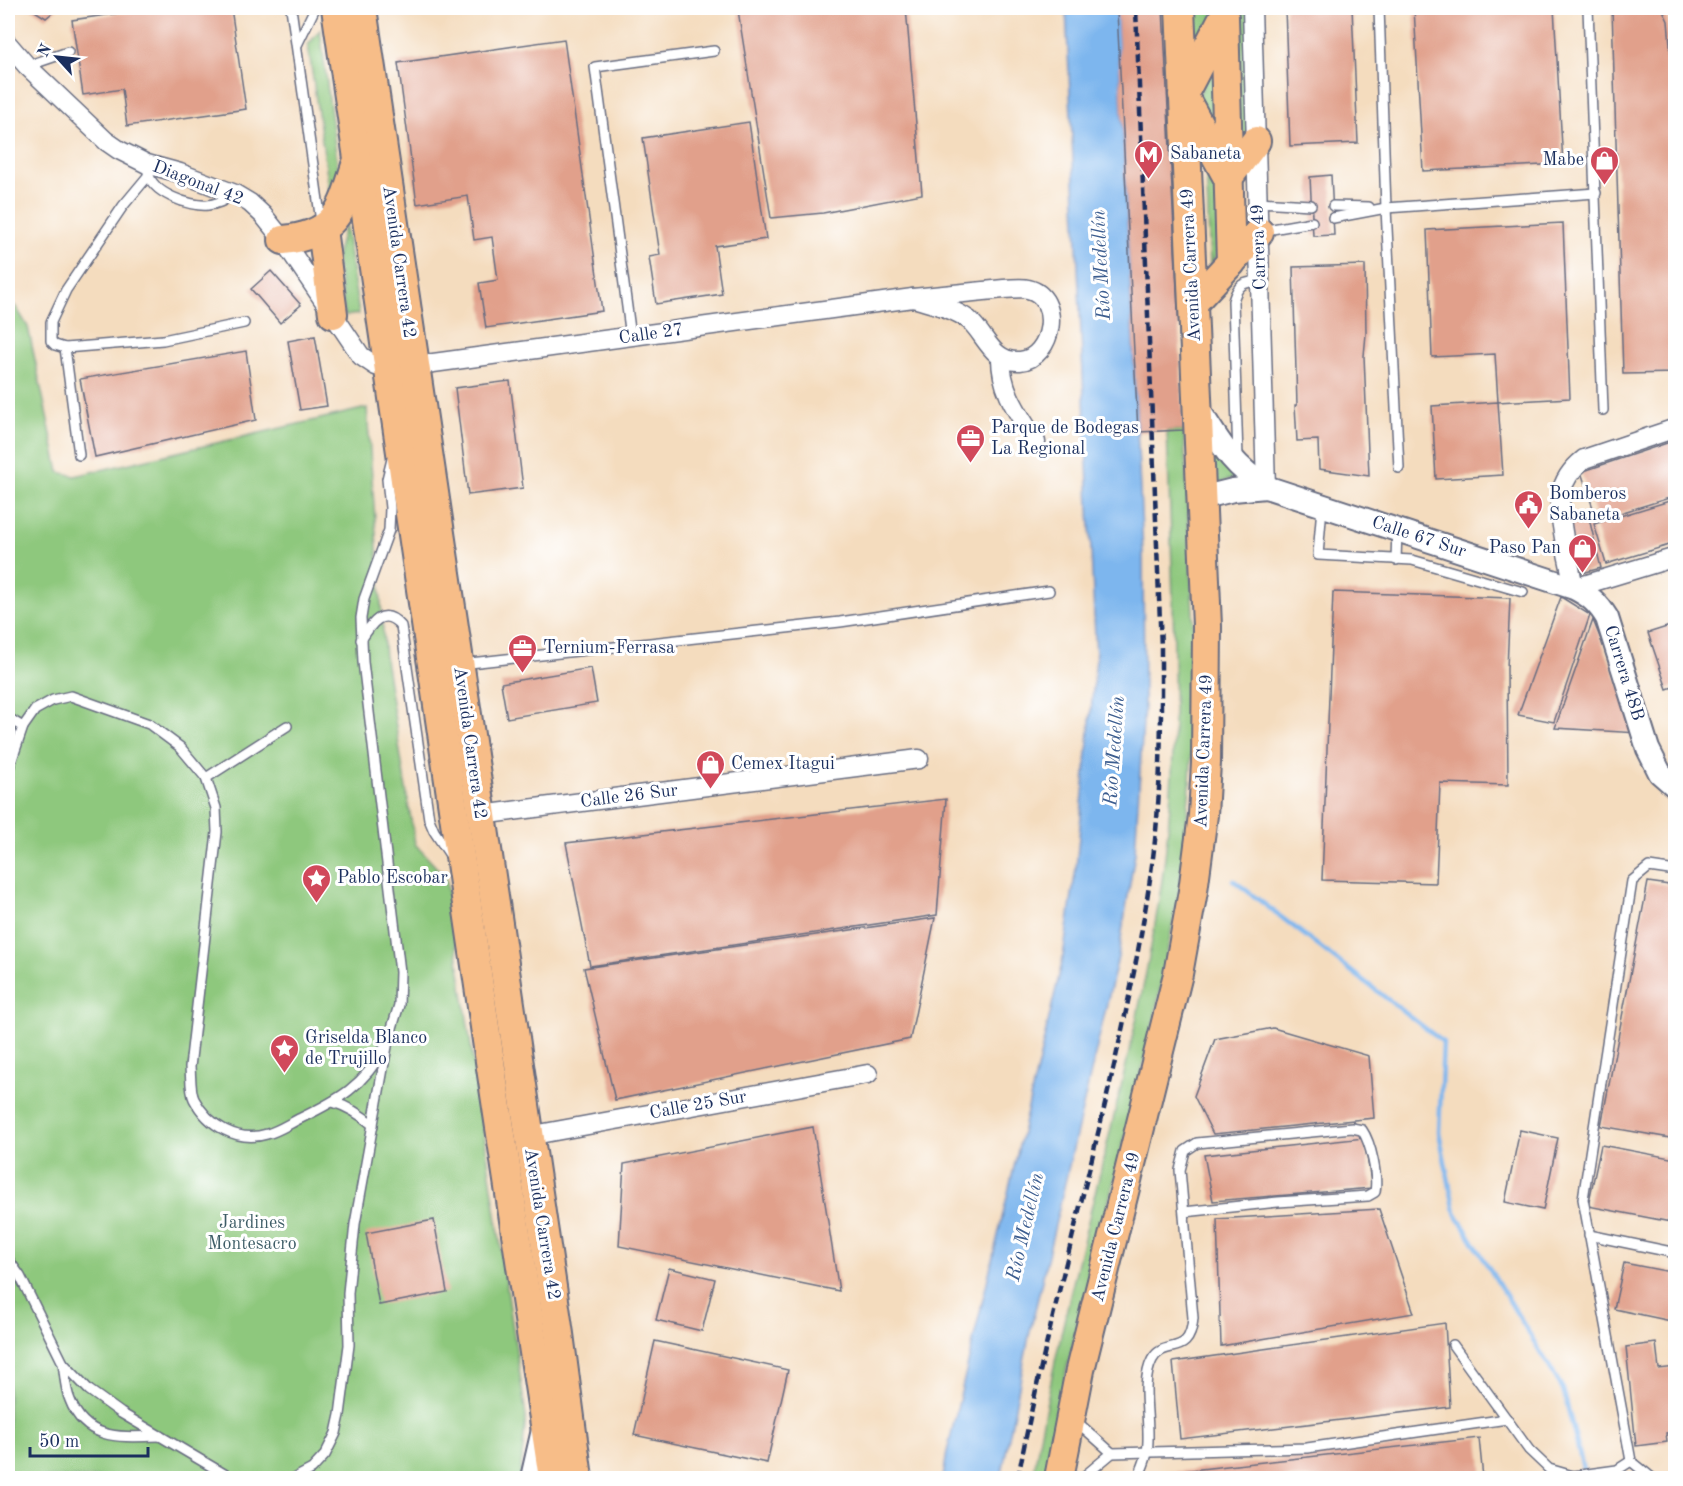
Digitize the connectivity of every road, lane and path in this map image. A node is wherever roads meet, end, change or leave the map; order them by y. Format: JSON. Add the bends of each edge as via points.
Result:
{"nodes":[{"id":1,"x":291,"y":8,"type":"edge"},
{"id":2,"x":315,"y":8,"type":"edge"},
{"id":3,"x":336,"y":8,"type":"edge"},
{"id":4,"x":362,"y":8,"type":"edge"},
{"id":5,"x":1180,"y":8,"type":"edge"},
{"id":6,"x":1252,"y":8,"type":"edge"},
{"id":7,"x":1379,"y":8,"type":"edge"},
{"id":8,"x":1588,"y":8,"type":"edge"},
{"id":9,"x":1226,"y":12,"type":"edge"},
{"id":10,"x":8,"y":44,"type":"edge"},
{"id":11,"x":297,"y":45,"type":"junction"},
{"id":12,"x":714,"y":51,"type":"dead end"},
{"id":13,"x":68,"y":52,"type":"dead end"},
{"id":14,"x":27,"y":66,"type":"junction"},
{"id":15,"x":1183,"y":95,"type":"junction"},
{"id":16,"x":1256,"y":141,"type":"junction"},
{"id":17,"x":358,"y":158,"type":"junction"},
{"id":18,"x":148,"y":170,"type":"junction"},
{"id":19,"x":1228,"y":178,"type":"junction"},
{"id":20,"x":1596,"y":193,"type":"junction"},
{"id":21,"x":235,"y":194,"type":"junction"},
{"id":22,"x":1258,"y":202,"type":"junction"},
{"id":23,"x":1311,"y":204,"type":"dead end"},
{"id":24,"x":1333,"y":206,"type":"dead end"},
{"id":25,"x":1386,"y":208,"type":"junction"},
{"id":26,"x":1333,"y":218,"type":"dead end"},
{"id":27,"x":1312,"y":222,"type":"dead end"},
{"id":28,"x":322,"y":229,"type":"junction"},
{"id":29,"x":1258,"y":232,"type":"junction"},
{"id":30,"x":283,"y":240,"type":"junction"},
{"id":31,"x":1231,"y":263,"type":"junction"},
{"id":32,"x":1260,"y":282,"type":"junction"},
{"id":33,"x":913,"y":298,"type":"junction"},
{"id":34,"x":1192,"y":303,"type":"junction"},
{"id":35,"x":333,"y":314,"type":"junction"},
{"id":36,"x":244,"y":323,"type":"dead end"},
{"id":37,"x":631,"y":337,"type":"junction"},
{"id":38,"x":65,"y":348,"type":"junction"},
{"id":39,"x":1001,"y":358,"type":"junction"},
{"id":40,"x":402,"y":368,"type":"junction"},
{"id":41,"x":1197,"y":407,"type":"junction"},
{"id":42,"x":1603,"y":410,"type":"dead end"},
{"id":43,"x":398,"y":427,"type":"junction"},
{"id":44,"x":1676,"y":428,"type":"edge"},
{"id":45,"x":1036,"y":442,"type":"dead end"},
{"id":46,"x":79,"y":455,"type":"dead end"},
{"id":47,"x":1399,"y":468,"type":"dead end"},
{"id":48,"x":1250,"y":481,"type":"junction"},
{"id":49,"x":1201,"y":498,"type":"junction"},
{"id":50,"x":1322,"y":506,"type":"junction"},
{"id":51,"x":1397,"y":530,"type":"junction"},
{"id":52,"x":1676,"y":557,"type":"edge"},
{"id":53,"x":1396,"y":560,"type":"junction"},
{"id":54,"x":1574,"y":588,"type":"junction"},
{"id":55,"x":1049,"y":591,"type":"dead end"},
{"id":56,"x":1523,"y":592,"type":"dead end"},
{"id":57,"x":361,"y":640,"type":"junction"},
{"id":58,"x":459,"y":664,"type":"junction"},
{"id":59,"x":8,"y":718,"type":"edge"},
{"id":60,"x":287,"y":726,"type":"dead end"},
{"id":61,"x":23,"y":727,"type":"junction"},
{"id":62,"x":919,"y":759,"type":"dead end"},
{"id":63,"x":8,"y":771,"type":"edge"},
{"id":64,"x":206,"y":778,"type":"junction"},
{"id":65,"x":1668,"y":780,"type":"edge"},
{"id":66,"x":481,"y":815,"type":"junction"},
{"id":67,"x":1676,"y":871,"type":"edge"},
{"id":68,"x":463,"y":876,"type":"junction"},
{"id":69,"x":505,"y":979,"type":"junction"},
{"id":70,"x":388,"y":1041,"type":"junction"},
{"id":71,"x":490,"y":1068,"type":"junction"},
{"id":72,"x":868,"y":1074,"type":"dead end"},
{"id":73,"x":333,"y":1102,"type":"junction"},
{"id":74,"x":373,"y":1125,"type":"junction"},
{"id":75,"x":528,"y":1136,"type":"junction"},
{"id":76,"x":1184,"y":1212,"type":"junction"},
{"id":77,"x":1589,"y":1235,"type":"junction"},
{"id":78,"x":1676,"y":1253,"type":"edge"},
{"id":79,"x":8,"y":1259,"type":"edge"},
{"id":80,"x":1453,"y":1345,"type":"dead end"},
{"id":81,"x":63,"y":1363,"type":"junction"},
{"id":82,"x":1070,"y":1415,"type":"junction"},
{"id":83,"x":1507,"y":1419,"type":"junction"},
{"id":84,"x":544,"y":1423,"type":"junction"},
{"id":85,"x":161,"y":1436,"type":"junction"},
{"id":86,"x":1147,"y":1452,"type":"junction"},
{"id":87,"x":1112,"y":1453,"type":"junction"},
{"id":88,"x":1631,"y":1461,"type":"junction"},
{"id":89,"x":231,"y":1479,"type":"edge"},
{"id":90,"x":295,"y":1479,"type":"edge"},
{"id":91,"x":532,"y":1479,"type":"edge"},
{"id":92,"x":553,"y":1479,"type":"edge"},
{"id":93,"x":578,"y":1479,"type":"edge"},
{"id":94,"x":1059,"y":1479,"type":"edge"},
{"id":95,"x":1082,"y":1479,"type":"edge"},
{"id":96,"x":1138,"y":1479,"type":"edge"},
{"id":97,"x":1653,"y":1479,"type":"edge"}],
"edges":[{"from":1,"to":11,"type":"lane"},
{"from":2,"to":11,"type":"lane"},
{"from":3,"to":17,"type":"highway","name":"Avenida Carrera 42"},
{"from":4,"to":40,"type":"highway","name":"Avenida Carrera 42"},
{"from":5,"to":15,"type":"highway","name":"Avenida Carrera 49"},
{"from":6,"to":16,"type":"street","name":"Carrera 49"},
{"from":7,"to":25,"type":"lane"},
{"from":8,"to":20,"type":"lane"},
{"from":9,"to":15,"type":"highway"},
{"from":9,"to":19,"type":"highway"},
{"from":10,"to":14,"type":"street","name":"Diagonal 42"},
{"from":11,"to":28,"type":"lane"},
{"from":12,"to":37,"type":"lane","via":[[595,67]]},
{"from":13,"to":14,"type":"lane"},
{"from":14,"to":18,"type":"street","name":"Diagonal 42","via":[[106,141]]},
{"from":15,"to":19,"type":"highway"},
{"from":15,"to":34,"type":"highway","name":"Avenida Carrera 49"},
{"from":16,"to":19,"type":"highway"},
{"from":16,"to":22,"type":"street","name":"Carrera 49"},
{"from":17,"to":28,"type":"highway","via":[[343,206]]},
{"from":17,"to":40,"type":"highway","name":"Avenida Carrera 42"},
{"from":18,"to":21,"type":"street","name":"Diagonal 42","via":[[180,173]]},
{"from":18,"to":21,"type":"lane","via":[[153,185],[162,193],[206,206]]},
{"from":18,"to":38,"type":"lane","via":[[56,308],[51,341]]},
{"from":19,"to":31,"type":"highway"},
{"from":20,"to":25,"type":"lane"},
{"from":20,"to":42,"type":"lane"},
{"from":21,"to":30,"type":"street","name":"Diagonal 42","via":[[263,215]]},
{"from":22,"to":23,"type":"lane"},
{"from":22,"to":29,"type":"street","name":"Carrera 49"},
{"from":24,"to":25,"type":"lane"},
{"from":25,"to":26,"type":"lane"},
{"from":25,"to":47,"type":"lane"},
{"from":27,"to":29,"type":"lane"},
{"from":28,"to":30,"type":"highway","via":[[302,238]]},
{"from":28,"to":35,"type":"highway"},
{"from":29,"to":31,"type":"highway"},
{"from":29,"to":32,"type":"street","name":"Carrera 49"},
{"from":30,"to":35,"type":"street","name":"Diagonal 42"},
{"from":31,"to":34,"type":"highway"},
{"from":32,"to":48,"type":"street","name":"Carrera 49"},
{"from":32,"to":48,"type":"lane","via":[[1246,282],[1236,290],[1233,301]]},
{"from":33,"to":37,"type":"street","name":"Calle 27"},
{"from":33,"to":39,"type":"street","name":"Calle 27","via":[[969,320]]},
{"from":33,"to":39,"type":"street","name":"Calle 27","via":[[1004,289],[1028,289],[1039,295],[1048,306],[1047,337],[1037,353],[1024,361]]},
{"from":34,"to":41,"type":"highway","name":"Avenida Carrera 49"},
{"from":35,"to":40,"type":"street","name":"Diagonal 42","via":[[361,356],[376,366]]},
{"from":36,"to":38,"type":"lane","via":[[163,340]]},
{"from":37,"to":40,"type":"street","name":"Calle 27"},
{"from":38,"to":46,"type":"lane"},
{"from":39,"to":45,"type":"street","via":[[1008,394]]},
{"from":40,"to":43,"type":"highway","name":"Avenida Carrera 42"},
{"from":40,"to":58,"type":"highway","name":"Avenida Carrera 42"},
{"from":41,"to":48,"type":"street"},
{"from":41,"to":49,"type":"highway","name":"Avenida Carrera 49"},
{"from":43,"to":57,"type":"lane","via":[[387,479],[389,530],[364,599]]},
{"from":43,"to":68,"type":"highway","name":"Avenida Carrera 42"},
{"from":44,"to":54,"type":"street","via":[[1584,459],[1565,479],[1558,508]]},
{"from":48,"to":49,"type":"street","name":"Calle 67 Sur"},
{"from":48,"to":50,"type":"street","name":"Calle 67 Sur"},
{"from":49,"to":82,"type":"highway","name":"Avenida Carrera 49","via":[[1207,729],[1203,815],[1193,891],[1178,974]]},
{"from":50,"to":51,"type":"street","name":"Calle 67 Sur"},
{"from":50,"to":53,"type":"lane","via":[[1318,555]]},
{"from":51,"to":53,"type":"lane"},
{"from":51,"to":54,"type":"street","name":"Calle 67 Sur"},
{"from":52,"to":54,"type":"street"},
{"from":53,"to":56,"type":"lane"},
{"from":54,"to":65,"type":"street","name":"Carrera 48B","via":[[1598,604],[1607,618],[1648,749]]},
{"from":55,"to":58,"type":"lane","via":[[840,622]]},
{"from":57,"to":68,"type":"lane","via":[[376,619],[395,619],[401,626],[429,819]]},
{"from":57,"to":70,"type":"lane","via":[[400,972],[399,1005]]},
{"from":58,"to":66,"type":"highway","name":"Avenida Carrera 42"},
{"from":59,"to":61,"type":"lane"},
{"from":60,"to":64,"type":"lane"},
{"from":61,"to":63,"type":"lane"},
{"from":61,"to":64,"type":"lane","via":[[35,710],[71,696],[149,724],[180,747]]},
{"from":62,"to":66,"type":"street","name":"Calle 26 Sur"},
{"from":64,"to":73,"type":"lane","via":[[216,808],[217,832],[190,1067],[193,1098],[210,1122],[246,1137],[267,1134]]},
{"from":66,"to":69,"type":"highway","name":"Avenida Carrera 42"},
{"from":67,"to":77,"type":"lane","via":[[1649,867],[1632,881],[1583,1199]]},
{"from":68,"to":71,"type":"highway","name":"Avenida Carrera 42"},
{"from":69,"to":71,"type":"highway"},
{"from":69,"to":75,"type":"highway","name":"Avenida Carrera 42"},
{"from":70,"to":73,"type":"lane","via":[[375,1066]]},
{"from":70,"to":74,"type":"lane"},
{"from":71,"to":84,"type":"highway","name":"Avenida Carrera 42"},
{"from":72,"to":75,"type":"street","name":"Calle 25 Sur"},
{"from":73,"to":74,"type":"lane","via":[[362,1115]]},
{"from":74,"to":90,"type":"lane","via":[[352,1245],[349,1345],[340,1415],[325,1455]]},
{"from":75,"to":93,"type":"highway","name":"Avenida Carrera 42"},
{"from":76,"to":76,"type":"lane","via":[[1368,1197],[1377,1182],[1367,1138],[1362,1130],[1352,1128],[1197,1143],[1185,1151],[1180,1170]]},
{"from":76,"to":86,"type":"lane","via":[[1192,1333],[1184,1344],[1162,1350],[1153,1358],[1148,1373]]},
{"from":77,"to":78,"type":"lane"},
{"from":77,"to":88,"type":"lane"},
{"from":79,"to":81,"type":"lane"},
{"from":80,"to":83,"type":"lane"},
{"from":81,"to":85,"type":"lane","via":[[89,1390]]},
{"from":81,"to":85,"type":"lane","via":[[69,1398],[78,1418],[98,1432],[118,1438]]},
{"from":82,"to":87,"type":"lane"},
{"from":82,"to":94,"type":"highway","name":"Avenida Carrera 49"},
{"from":83,"to":86,"type":"lane","via":[[1307,1448]]},
{"from":83,"to":88,"type":"lane","via":[[1529,1450],[1549,1469],[1573,1476],[1617,1470]]},
{"from":84,"to":91,"type":"street"},
{"from":84,"to":92,"type":"highway","name":"Avenida Carrera 42"},
{"from":85,"to":89,"type":"lane"},
{"from":86,"to":87,"type":"lane"},
{"from":86,"to":96,"type":"lane"},
{"from":87,"to":95,"type":"lane"},
{"from":88,"to":97,"type":"lane"}]}
